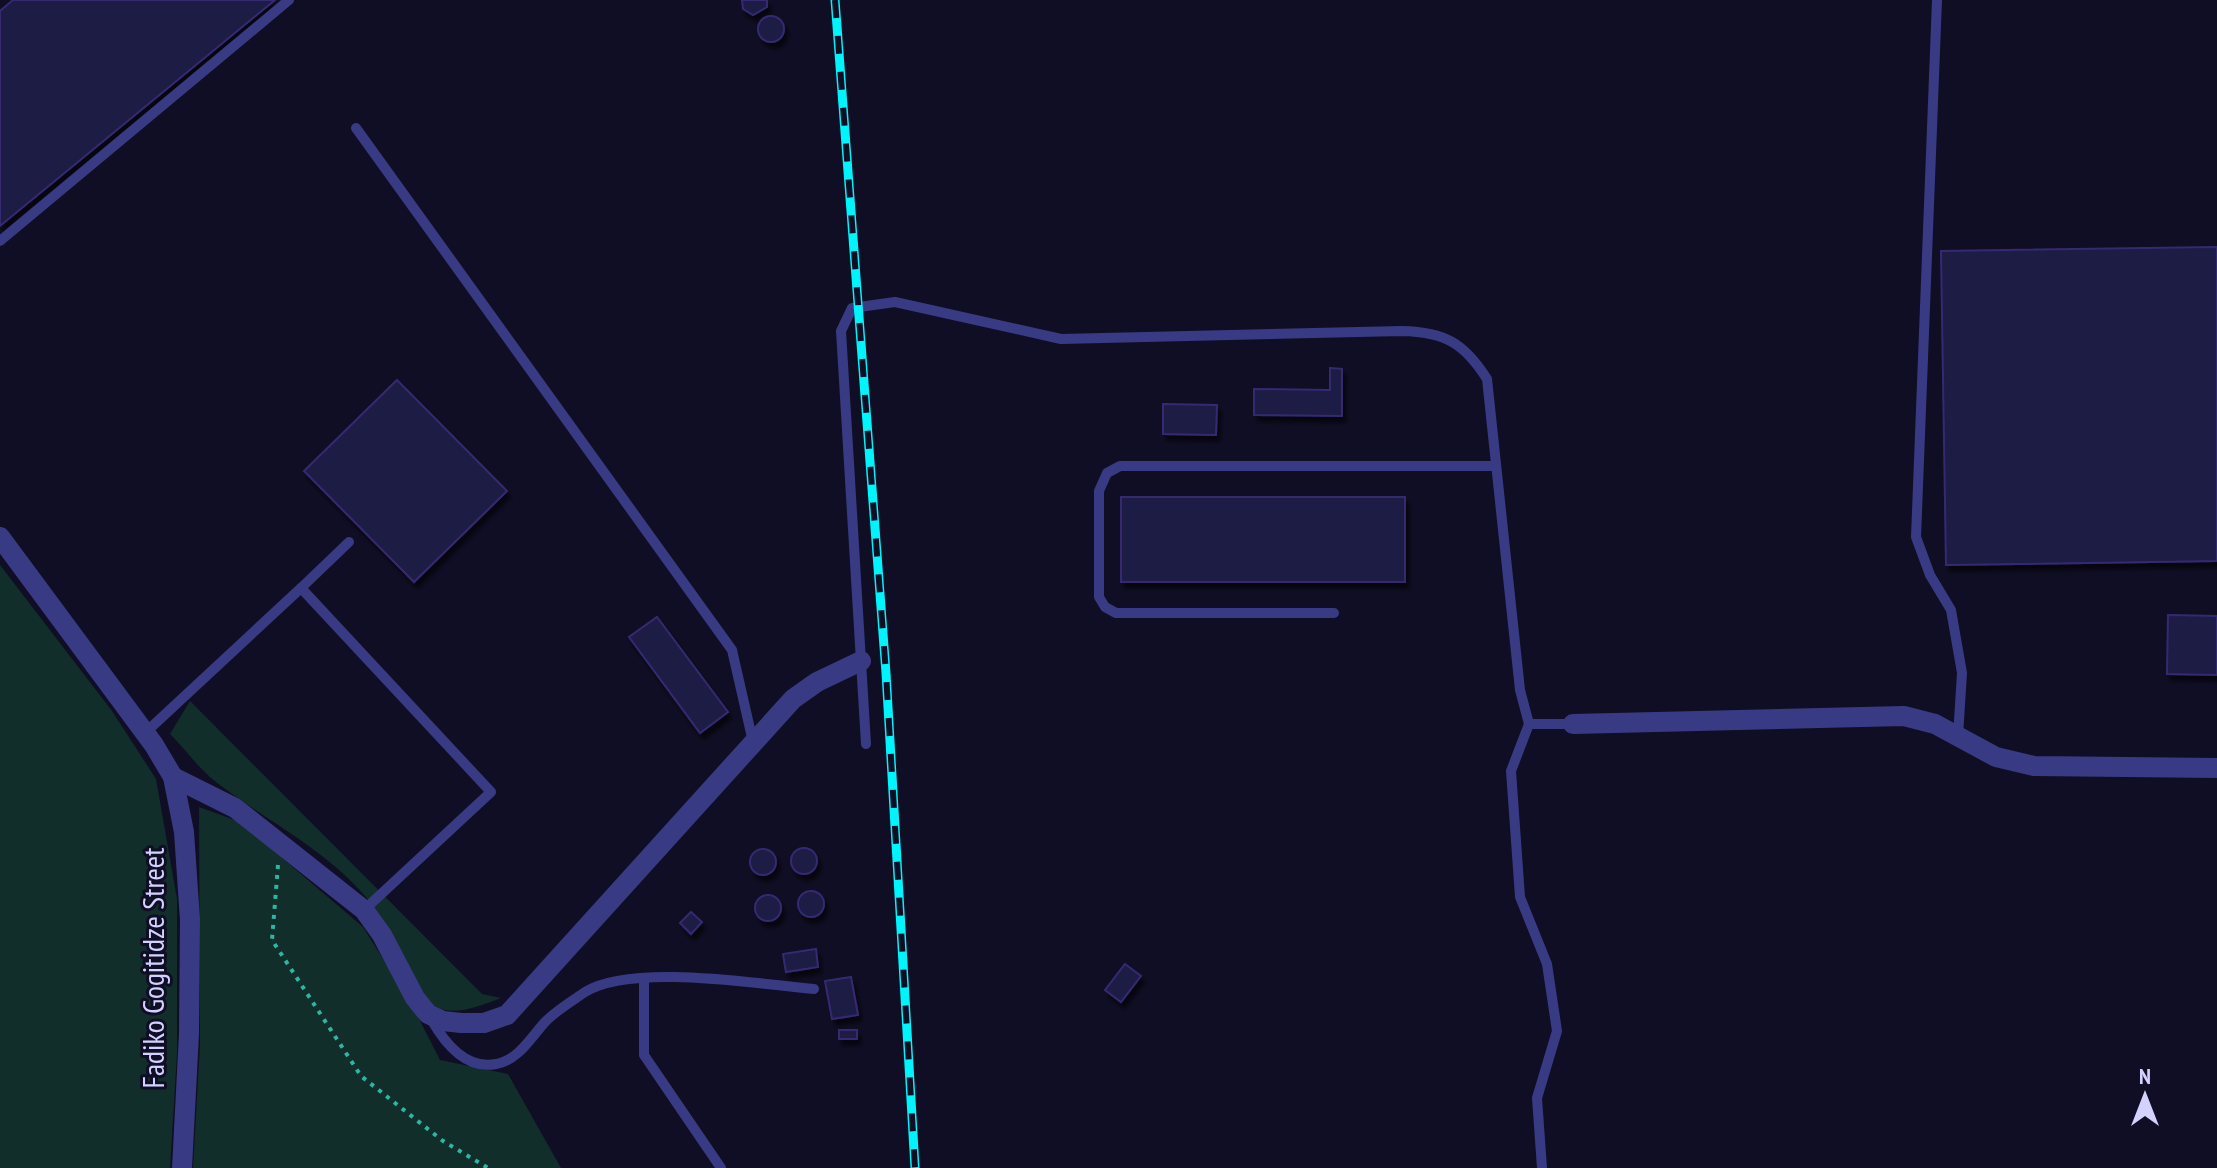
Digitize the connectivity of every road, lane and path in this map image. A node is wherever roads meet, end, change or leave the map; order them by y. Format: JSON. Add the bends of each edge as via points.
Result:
{"nodes":[{"id":1,"x":289,"y":0,"type":"edge"},
{"id":2,"x":1937,"y":0,"type":"edge"},
{"id":3,"x":356,"y":128,"type":"dead end"},
{"id":4,"x":0,"y":241,"type":"edge"},
{"id":5,"x":1496,"y":466,"type":"junction"},
{"id":6,"x":0,"y":537,"type":"edge"},
{"id":7,"x":349,"y":542,"type":"dead end"},
{"id":8,"x":301,"y":588,"type":"junction"},
{"id":9,"x":1334,"y":613,"type":"dead end"},
{"id":10,"x":861,"y":661,"type":"junction"},
{"id":11,"x":1529,"y":724,"type":"junction"},
{"id":12,"x":1573,"y":724,"type":"joint"},
{"id":13,"x":145,"y":733,"type":"junction"},
{"id":14,"x":1958,"y":738,"type":"junction"},
{"id":15,"x":753,"y":744,"type":"junction"},
{"id":16,"x":866,"y":744,"type":"dead end"},
{"id":17,"x":2217,"y":768,"type":"edge"},
{"id":18,"x":173,"y":777,"type":"junction"},
{"id":19,"x":280,"y":843,"type":"junction"},
{"id":20,"x":364,"y":910,"type":"junction"},
{"id":21,"x":644,"y":980,"type":"junction"},
{"id":22,"x":814,"y":989,"type":"dead end"},
{"id":23,"x":428,"y":1014,"type":"junction"},
{"id":24,"x":182,"y":1168,"type":"edge"},
{"id":25,"x":488,"y":1168,"type":"edge"},
{"id":26,"x":721,"y":1168,"type":"edge"},
{"id":27,"x":1542,"y":1168,"type":"edge"}],
"edges":[{"from":1,"to":4,"type":"lane"},
{"from":2,"to":14,"type":"lane","via":[[1916,537],[1951,610],[1962,673]]},
{"from":3,"to":15,"type":"lane","via":[[732,650]]},
{"from":5,"to":9,"type":"lane","via":[[1120,466],[1107,473],[1099,491],[1099,597],[1105,607],[1116,613]]},
{"from":5,"to":10,"type":"lane","via":[[1487,379],[1471,354],[1429,332],[1061,339],[895,302],[852,308],[841,331]]},
{"from":5,"to":11,"type":"lane","via":[[1520,690]]},
{"from":6,"to":13,"type":"street","name":"Fadiko Gogitidze Street"},
{"from":7,"to":8,"type":"lane"},
{"from":8,"to":13,"type":"lane"},
{"from":8,"to":20,"type":"lane","via":[[491,792]]},
{"from":10,"to":15,"type":"street","via":[[793,699]]},
{"from":10,"to":16,"type":"lane"},
{"from":11,"to":12,"type":"lane"},
{"from":11,"to":27,"type":"lane","via":[[1511,771],[1520,897],[1547,964],[1557,1031],[1537,1098]]},
{"from":12,"to":14,"type":"street","via":[[1904,716],[1935,724]]},
{"from":13,"to":18,"type":"street","name":"Fadiko Gogitidze Street"},
{"from":14,"to":17,"type":"street","via":[[1996,757],[2034,766]]},
{"from":15,"to":23,"type":"street","via":[[507,1015],[461,1023]]},
{"from":18,"to":19,"type":"street","via":[[235,808]]},
{"from":18,"to":24,"type":"street","name":"Fadiko Gogitidze Street","via":[[184,832],[190,920]]},
{"from":19,"to":20,"type":"street"},
{"from":19,"to":25,"type":"path","via":[[272,940],[361,1076],[443,1141]]},
{"from":20,"to":23,"type":"street"},
{"from":21,"to":22,"type":"lane","via":[[674,977]]},
{"from":21,"to":23,"type":"lane","via":[[602,984],[587,991],[548,1019],[513,1059],[493,1065],[459,1056]]},
{"from":21,"to":26,"type":"lane","via":[[644,1055]]}]}
